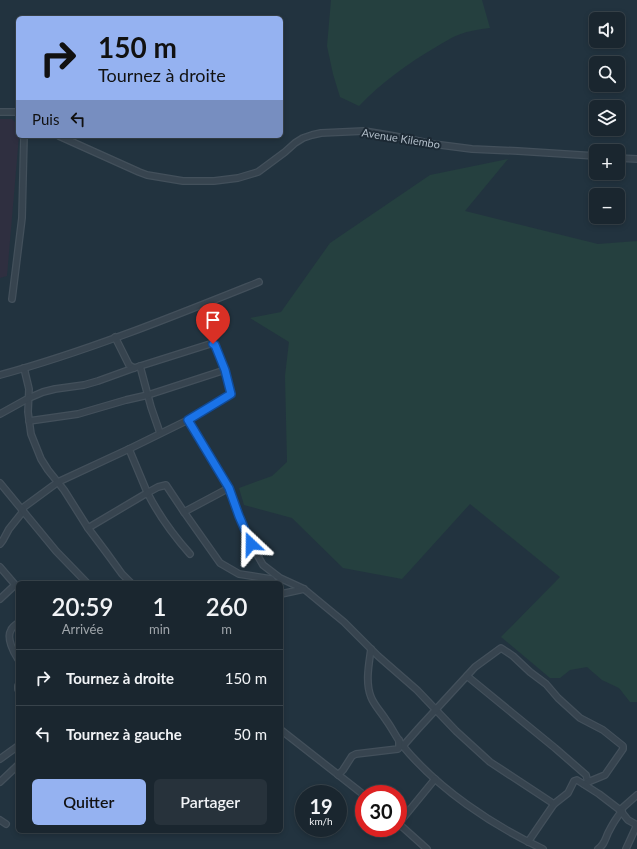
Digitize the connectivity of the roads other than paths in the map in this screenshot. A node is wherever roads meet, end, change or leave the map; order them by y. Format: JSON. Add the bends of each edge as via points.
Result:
{"nodes":[{"id":1,"x":0,"y":112,"type":"edge"},
{"id":2,"x":16,"y":112,"type":"edge"},
{"id":3,"x":24,"y":138,"type":"edge"},
{"id":4,"x":63,"y":138,"type":"edge"},
{"id":5,"x":589,"y":156,"type":"edge"},
{"id":6,"x":625,"y":158,"type":"edge"},
{"id":7,"x":637,"y":159,"type":"edge"},
{"id":8,"x":259,"y":282,"type":"dead end"},
{"id":9,"x":12,"y":299,"type":"dead end"},
{"id":10,"x":115,"y":338,"type":"junction"},
{"id":11,"x":140,"y":366,"type":"junction"},
{"id":12,"x":24,"y":368,"type":"junction"},
{"id":13,"x":134,"y":368,"type":"junction"},
{"id":14,"x":225,"y":370,"type":"junction"},
{"id":15,"x":0,"y":375,"type":"edge"},
{"id":16,"x":148,"y":395,"type":"junction"},
{"id":17,"x":28,"y":398,"type":"junction"},
{"id":18,"x":18,"y":404,"type":"junction"},
{"id":19,"x":28,"y":412,"type":"junction"},
{"id":20,"x":0,"y":414,"type":"edge"},
{"id":21,"x":188,"y":420,"type":"junction"},
{"id":22,"x":29,"y":421,"type":"junction"},
{"id":23,"x":160,"y":433,"type":"junction"},
{"id":24,"x":129,"y":449,"type":"junction"},
{"id":25,"x":58,"y":482,"type":"junction"},
{"id":26,"x":0,"y":483,"type":"edge"},
{"id":27,"x":229,"y":488,"type":"junction"},
{"id":28,"x":147,"y":492,"type":"junction"},
{"id":29,"x":22,"y":510,"type":"junction"},
{"id":30,"x":184,"y":512,"type":"junction"},
{"id":31,"x":88,"y":528,"type":"junction"},
{"id":32,"x":0,"y":544,"type":"edge"},
{"id":33,"x":190,"y":554,"type":"dead end"},
{"id":34,"x":0,"y":567,"type":"edge"},
{"id":35,"x":85,"y":581,"type":"edge"},
{"id":36,"x":129,"y":581,"type":"edge"},
{"id":37,"x":272,"y":581,"type":"edge"},
{"id":38,"x":16,"y":585,"type":"edge"},
{"id":39,"x":16,"y":587,"type":"edge"},
{"id":40,"x":304,"y":589,"type":"junction"},
{"id":41,"x":283,"y":593,"type":"edge"},
{"id":42,"x":0,"y":599,"type":"edge"},
{"id":43,"x":16,"y":625,"type":"edge"},
{"id":44,"x":371,"y":649,"type":"junction"},
{"id":45,"x":16,"y":656,"type":"edge"},
{"id":46,"x":467,"y":676,"type":"junction"},
{"id":47,"x":435,"y":710,"type":"junction"},
{"id":48,"x":283,"y":732,"type":"edge"},
{"id":49,"x":399,"y":740,"type":"junction"},
{"id":50,"x":403,"y":746,"type":"junction"},
{"id":51,"x":16,"y":747,"type":"edge"},
{"id":52,"x":0,"y":759,"type":"edge"},
{"id":53,"x":16,"y":767,"type":"edge"},
{"id":54,"x":338,"y":775,"type":"junction"},
{"id":55,"x":435,"y":780,"type":"junction"},
{"id":56,"x":0,"y":782,"type":"edge"},
{"id":57,"x":586,"y":783,"type":"junction"},
{"id":58,"x":355,"y":788,"type":"edge"},
{"id":59,"x":637,"y":795,"type":"edge"},
{"id":60,"x":554,"y":804,"type":"junction"},
{"id":61,"x":621,"y":811,"type":"junction"},
{"id":62,"x":407,"y":813,"type":"edge"},
{"id":63,"x":0,"y":820,"type":"edge"},
{"id":64,"x":6,"y":824,"type":"dead end"},
{"id":65,"x":637,"y":825,"type":"edge"},
{"id":66,"x":407,"y":831,"type":"edge"},
{"id":67,"x":528,"y":842,"type":"junction"},
{"id":68,"x":537,"y":848,"type":"edge"},
{"id":69,"x":427,"y":849,"type":"edge"},
{"id":70,"x":543,"y":849,"type":"edge"},
{"id":71,"x":598,"y":849,"type":"edge"},
{"id":72,"x":626,"y":849,"type":"edge"}],
"edges":[{"from":1,"to":2,"type":"street"},
{"from":3,"to":9,"type":"street","via":[[22,218]]},
{"from":4,"to":5,"type":"street","name":"Avenue Kilembo","via":[[147,175],[183,181],[238,178],[258,172],[299,141],[312,135],[364,130],[472,149]]},
{"from":6,"to":7,"type":"street"},
{"from":8,"to":10,"type":"street"},
{"from":10,"to":12,"type":"street"},
{"from":10,"to":13,"type":"street","via":[[129,365]]},
{"from":11,"to":13,"type":"street"},
{"from":11,"to":14,"type":"street","via":[[213,344]]},
{"from":11,"to":16,"type":"street"},
{"from":12,"to":15,"type":"street"},
{"from":12,"to":17,"type":"street","via":[[29,389]]},
{"from":13,"to":17,"type":"street","via":[[98,381],[55,389]]},
{"from":14,"to":16,"type":"street"},
{"from":14,"to":21,"type":"street","via":[[231,394]]},
{"from":16,"to":22,"type":"street","via":[[78,414]]},
{"from":16,"to":23,"type":"street"},
{"from":17,"to":18,"type":"street"},
{"from":17,"to":19,"type":"street"},
{"from":18,"to":19,"type":"street"},
{"from":18,"to":20,"type":"street"},
{"from":19,"to":22,"type":"street"},
{"from":21,"to":23,"type":"street"},
{"from":21,"to":27,"type":"street"},
{"from":22,"to":25,"type":"street","via":[[41,459]]},
{"from":23,"to":24,"type":"street"},
{"from":24,"to":25,"type":"street"},
{"from":24,"to":28,"type":"street"},
{"from":25,"to":29,"type":"street"},
{"from":25,"to":31,"type":"street"},
{"from":26,"to":29,"type":"street"},
{"from":27,"to":30,"type":"street"},
{"from":27,"to":40,"type":"street","via":[[251,544],[263,565],[280,578]]},
{"from":28,"to":30,"type":"street","via":[[166,485]]},
{"from":28,"to":31,"type":"street"},
{"from":28,"to":33,"type":"street","via":[[177,539]]},
{"from":29,"to":32,"type":"street"},
{"from":29,"to":35,"type":"street"},
{"from":30,"to":37,"type":"street","via":[[220,563],[239,574]]},
{"from":31,"to":36,"type":"street"},
{"from":34,"to":38,"type":"street"},
{"from":39,"to":42,"type":"street"},
{"from":40,"to":41,"type":"street"},
{"from":40,"to":44,"type":"street","via":[[344,622]]},
{"from":43,"to":45,"type":"street","via":[[9,634]]},
{"from":44,"to":47,"type":"street","via":[[417,690]]},
{"from":44,"to":49,"type":"street","via":[[368,676],[371,696]]},
{"from":46,"to":47,"type":"street"},
{"from":46,"to":57,"type":"street","via":[[586,775]]},
{"from":46,"to":57,"type":"street","via":[[501,648],[546,684],[580,718],[603,730],[623,746],[605,775]]},
{"from":47,"to":50,"type":"street"},
{"from":47,"to":60,"type":"street","via":[[490,762]]},
{"from":48,"to":54,"type":"street"},
{"from":49,"to":50,"type":"street"},
{"from":49,"to":54,"type":"street","via":[[398,749],[352,756]]},
{"from":50,"to":55,"type":"street"},
{"from":51,"to":52,"type":"street"},
{"from":53,"to":56,"type":"street"},
{"from":54,"to":58,"type":"street"},
{"from":55,"to":62,"type":"street"},
{"from":55,"to":67,"type":"street","via":[[487,818]]},
{"from":57,"to":60,"type":"street","via":[[576,780],[568,793]]},
{"from":57,"to":61,"type":"street"},
{"from":59,"to":61,"type":"street"},
{"from":60,"to":67,"type":"street"},
{"from":61,"to":65,"type":"street","via":[[628,820]]},
{"from":61,"to":71,"type":"street","via":[[604,844]]},
{"from":63,"to":64,"type":"street"},
{"from":65,"to":72,"type":"street"},
{"from":66,"to":69,"type":"street"},
{"from":67,"to":68,"type":"street"},
{"from":68,"to":70,"type":"street"}]}
